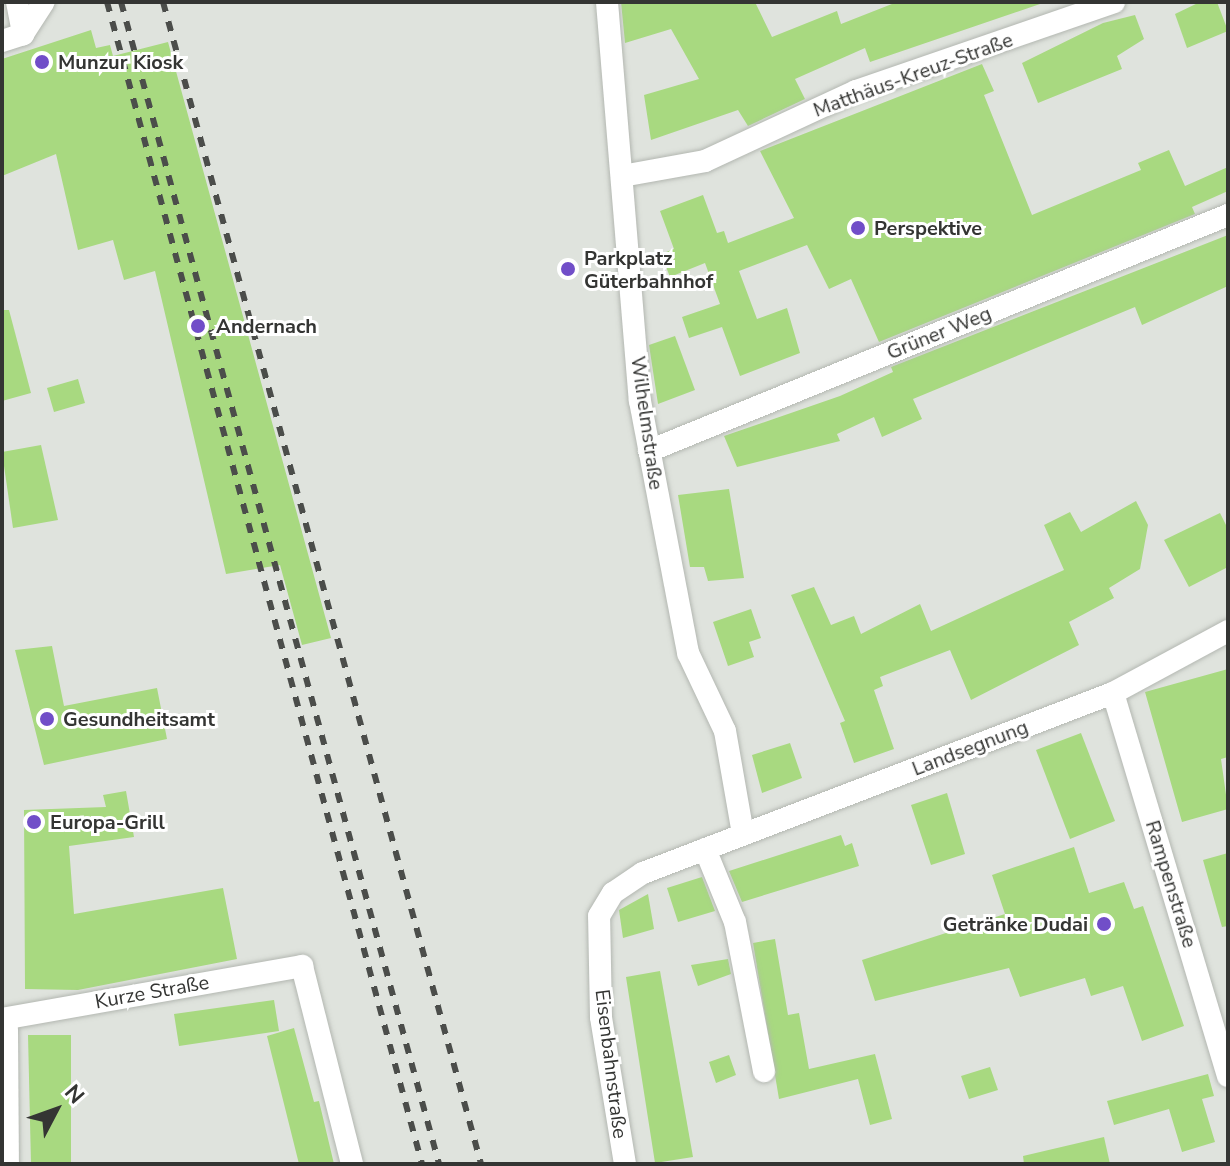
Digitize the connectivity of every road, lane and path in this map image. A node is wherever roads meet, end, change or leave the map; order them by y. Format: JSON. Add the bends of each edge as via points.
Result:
{"nodes":[{"id":1,"x":17,"y":2,"type":"edge"},
{"id":2,"x":44,"y":2,"type":"edge"},
{"id":3,"x":607,"y":2,"type":"edge"},
{"id":4,"x":1114,"y":2,"type":"edge"},
{"id":5,"x":13,"y":37,"type":"edge"},
{"id":6,"x":622,"y":176,"type":"junction"},
{"id":7,"x":1228,"y":215,"type":"edge"},
{"id":8,"x":649,"y":451,"type":"junction"},
{"id":9,"x":1228,"y":631,"type":"edge"},
{"id":10,"x":1113,"y":693,"type":"junction"},
{"id":11,"x":743,"y":834,"type":"junction"},
{"id":12,"x":705,"y":849,"type":"junction"},
{"id":13,"x":599,"y":916,"type":"joint"},
{"id":14,"x":2,"y":1019,"type":"edge"},
{"id":15,"x":2,"y":1030,"type":"edge"},
{"id":16,"x":764,"y":1071,"type":"dead end"},
{"id":17,"x":1228,"y":1076,"type":"edge"},
{"id":18,"x":3,"y":1164,"type":"edge"},
{"id":19,"x":352,"y":1164,"type":"edge"},
{"id":20,"x":625,"y":1164,"type":"edge"}],
"edges":[{"from":1,"to":5,"type":"street"},
{"from":2,"to":5,"type":"street"},
{"from":3,"to":6,"type":"street","name":"Wilhelmstraße"},
{"from":4,"to":6,"type":"street","name":"Matthäus-Kreuz-Straße","via":[[856,91],[705,161]]},
{"from":6,"to":8,"type":"street","name":"Wilhelmstraße"},
{"from":7,"to":8,"type":"street","name":"Grüner Weg"},
{"from":8,"to":11,"type":"street","name":"Wilhelmstraße","via":[[688,653],[725,731]]},
{"from":9,"to":10,"type":"street","name":"Landsegnung"},
{"from":10,"to":11,"type":"street","name":"Landsegnung"},
{"from":10,"to":17,"type":"street","name":"Rampenstraße"},
{"from":11,"to":12,"type":"street","name":"Landsegnung"},
{"from":12,"to":13,"type":"street","name":"Landsegnung","via":[[643,873],[613,893]]},
{"from":12,"to":16,"type":"street","via":[[735,922]]},
{"from":13,"to":20,"type":"street","name":"Eisenbahnstraße","via":[[601,1017]]},
{"from":14,"to":19,"type":"street","name":"Kurze Straße","via":[[302,966]]},
{"from":15,"to":18,"type":"street"}]}
